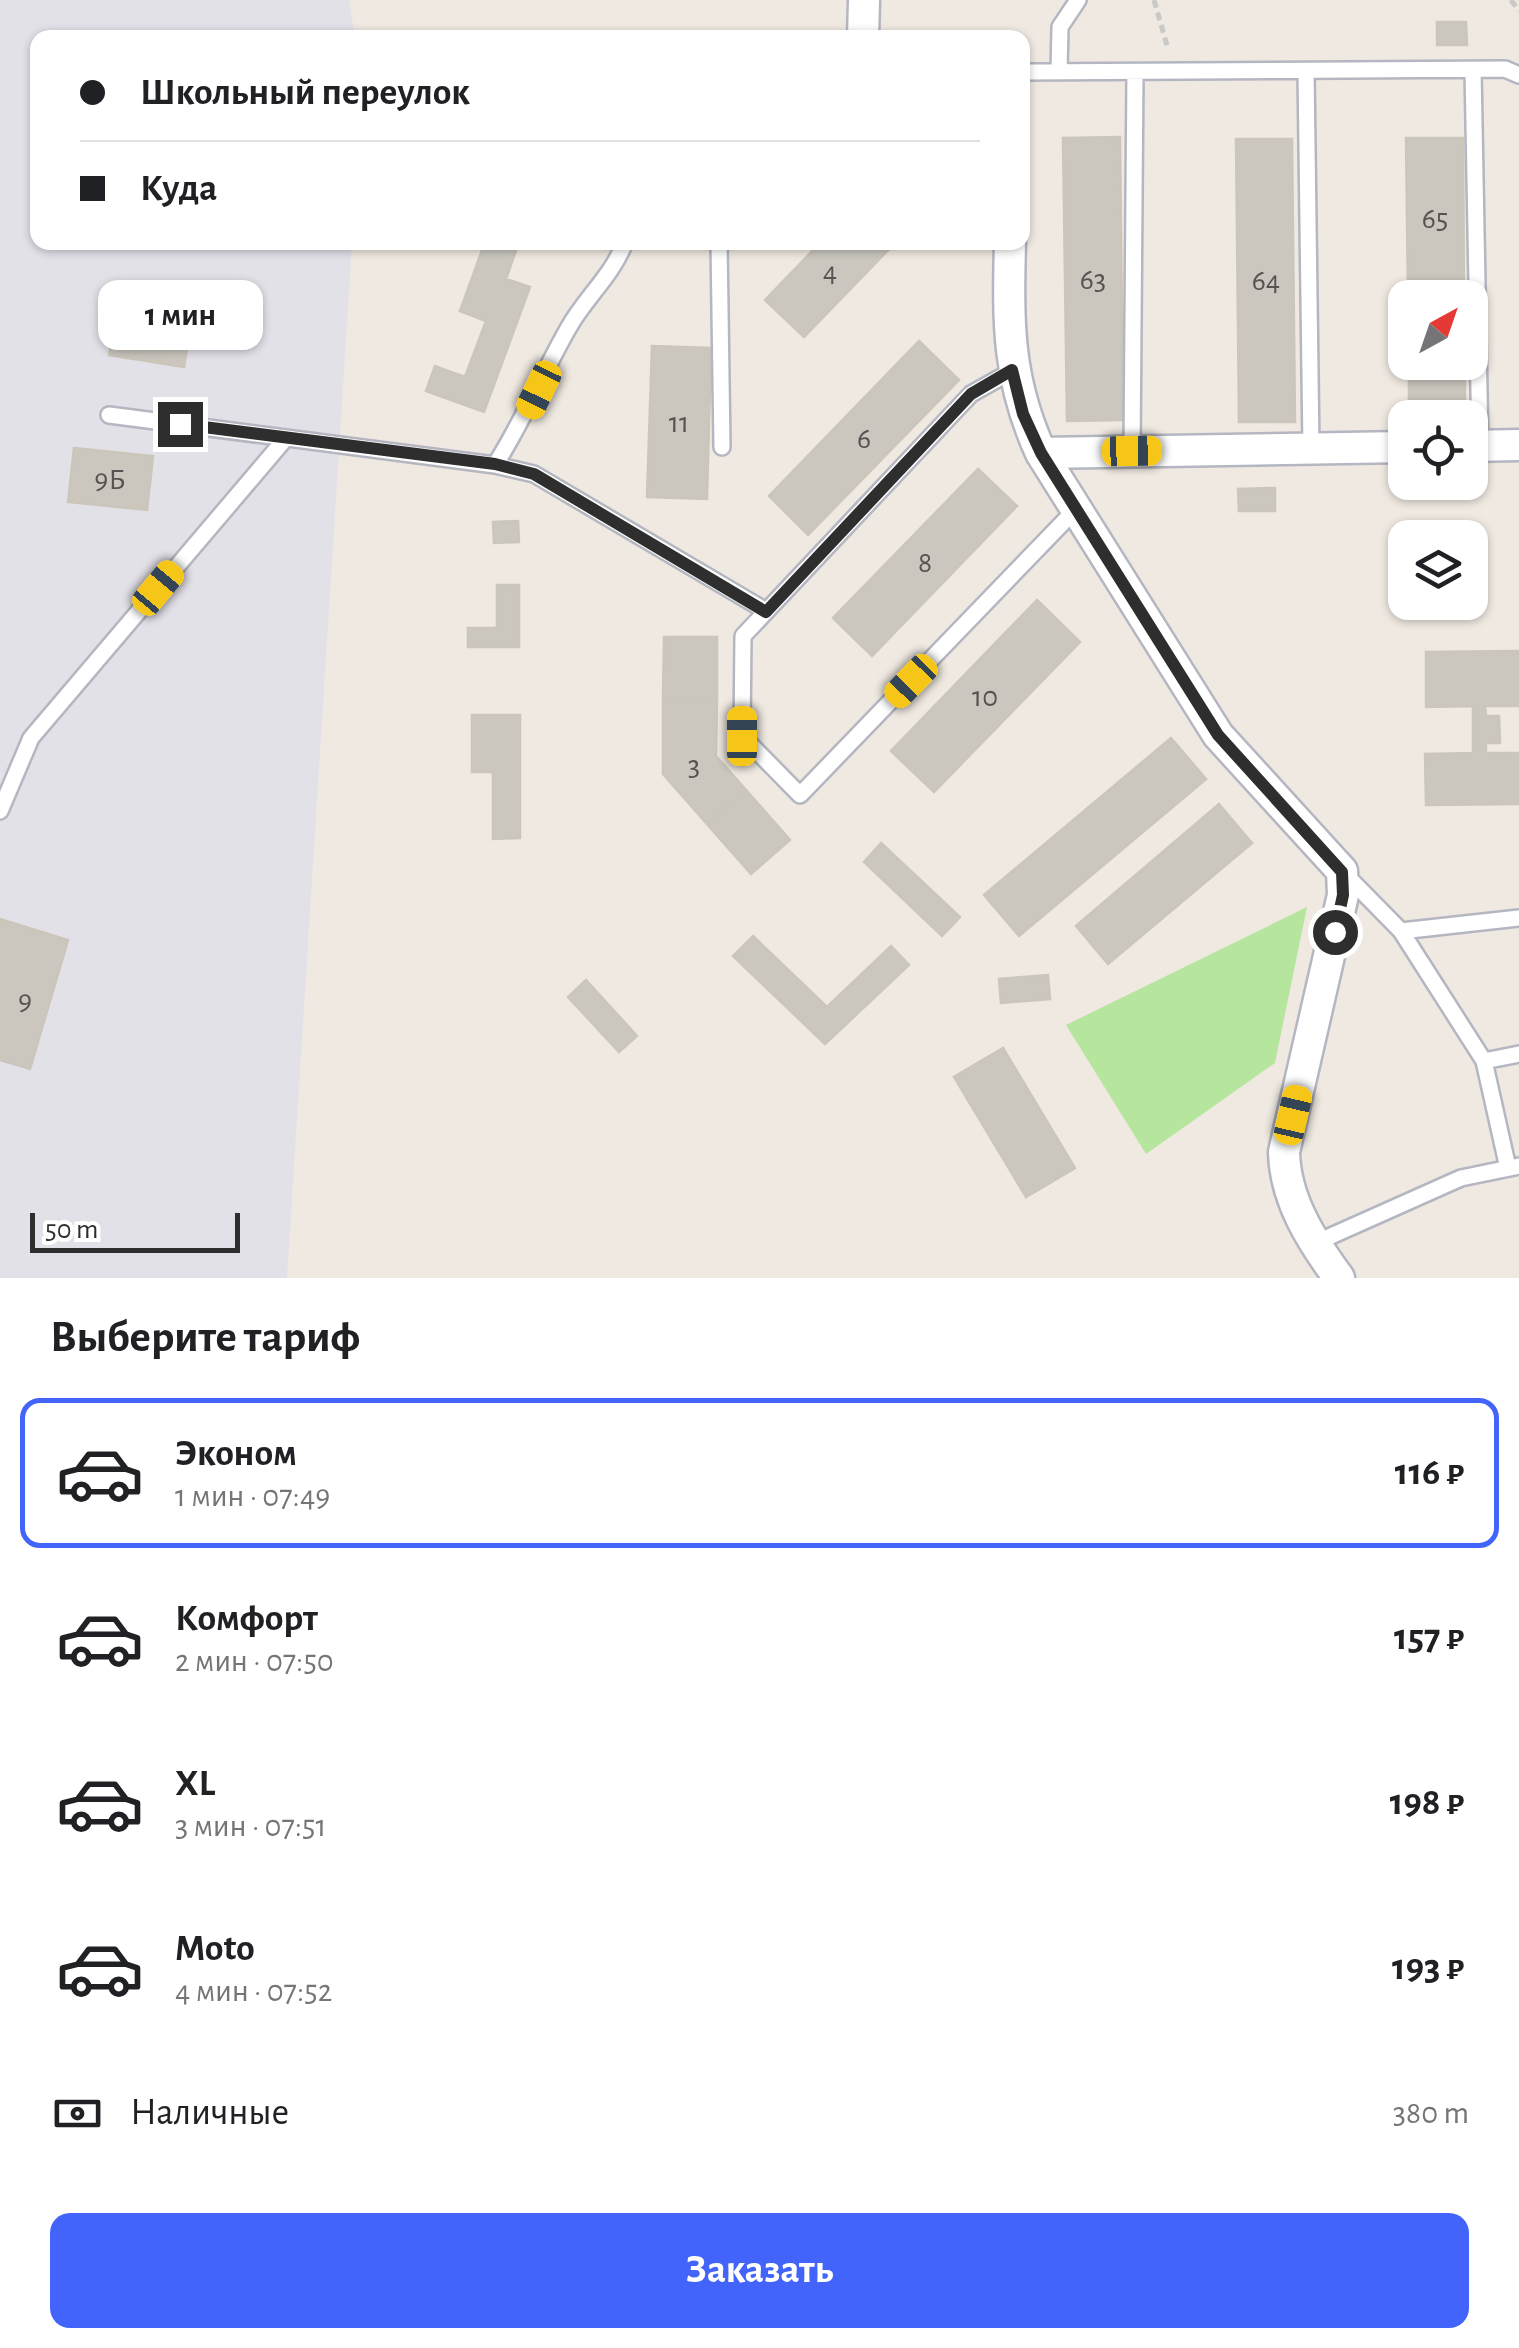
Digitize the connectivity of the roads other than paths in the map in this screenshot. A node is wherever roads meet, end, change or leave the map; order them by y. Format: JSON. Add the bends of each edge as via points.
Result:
{"nodes":[{"id":1,"x":864,"y":0,"type":"edge"},
{"id":2,"x":1078,"y":0,"type":"edge"},
{"id":3,"x":863,"y":30,"type":"edge"},
{"id":4,"x":1472,"y":70,"type":"junction"},
{"id":5,"x":1306,"y":71,"type":"junction"},
{"id":6,"x":1030,"y":72,"type":"edge"},
{"id":7,"x":1058,"y":72,"type":"junction"},
{"id":8,"x":1135,"y":72,"type":"junction"},
{"id":9,"x":1519,"y":76,"type":"edge"},
{"id":10,"x":621,"y":250,"type":"edge"},
{"id":11,"x":719,"y":250,"type":"edge"},
{"id":12,"x":1010,"y":250,"type":"edge"},
{"id":13,"x":1012,"y":370,"type":"junction"},
{"id":14,"x":1475,"y":400,"type":"edge"},
{"id":15,"x":109,"y":415,"type":"dead end"},
{"id":16,"x":286,"y":438,"type":"junction"},
{"id":17,"x":1519,"y":445,"type":"edge"},
{"id":18,"x":1488,"y":446,"type":"edge"},
{"id":19,"x":722,"y":447,"type":"dead end"},
{"id":20,"x":1388,"y":447,"type":"edge"},
{"id":21,"x":1311,"y":448,"type":"junction"},
{"id":22,"x":1132,"y":451,"type":"junction"},
{"id":23,"x":1041,"y":453,"type":"junction"},
{"id":24,"x":495,"y":464,"type":"junction"},
{"id":25,"x":1076,"y":509,"type":"junction"},
{"id":26,"x":766,"y":612,"type":"junction"},
{"id":27,"x":0,"y":811,"type":"edge"},
{"id":28,"x":1342,"y":872,"type":"junction"},
{"id":29,"x":1519,"y":918,"type":"edge"},
{"id":30,"x":1401,"y":932,"type":"junction"},
{"id":31,"x":1519,"y":1054,"type":"edge"},
{"id":32,"x":1484,"y":1062,"type":"junction"},
{"id":33,"x":1514,"y":1167,"type":"edge"},
{"id":34,"x":1313,"y":1244,"type":"junction"},
{"id":35,"x":1338,"y":1278,"type":"edge"}],
"edges":[{"from":1,"to":3,"type":"street"},
{"from":2,"to":7,"type":"lane","via":[[1060,26]]},
{"from":4,"to":5,"type":"lane"},
{"from":4,"to":9,"type":"lane"},
{"from":4,"to":14,"type":"lane"},
{"from":5,"to":8,"type":"lane"},
{"from":5,"to":21,"type":"lane"},
{"from":6,"to":7,"type":"lane"},
{"from":7,"to":8,"type":"lane"},
{"from":8,"to":22,"type":"lane"},
{"from":10,"to":24,"type":"lane","via":[[570,325]]},
{"from":11,"to":19,"type":"lane"},
{"from":12,"to":13,"type":"street"},
{"from":13,"to":23,"type":"street"},
{"from":13,"to":26,"type":"lane","via":[[971,394]]},
{"from":15,"to":16,"type":"lane"},
{"from":16,"to":24,"type":"lane"},
{"from":16,"to":27,"type":"lane","via":[[31,738]]},
{"from":17,"to":18,"type":"street"},
{"from":20,"to":21,"type":"street"},
{"from":21,"to":22,"type":"street"},
{"from":22,"to":23,"type":"street"},
{"from":23,"to":25,"type":"street"},
{"from":24,"to":26,"type":"lane","via":[[534,474]]},
{"from":25,"to":26,"type":"lane","via":[[800,795],[742,736],[742,636]]},
{"from":25,"to":28,"type":"street","via":[[1218,735]]},
{"from":28,"to":30,"type":"lane"},
{"from":28,"to":34,"type":"street","via":[[1343,895],[1284,1152],[1285,1180]]},
{"from":29,"to":30,"type":"lane"},
{"from":30,"to":32,"type":"lane"},
{"from":31,"to":32,"type":"lane"},
{"from":32,"to":33,"type":"lane"},
{"from":33,"to":34,"type":"lane","via":[[1460,1178]]},
{"from":34,"to":35,"type":"street"}]}
